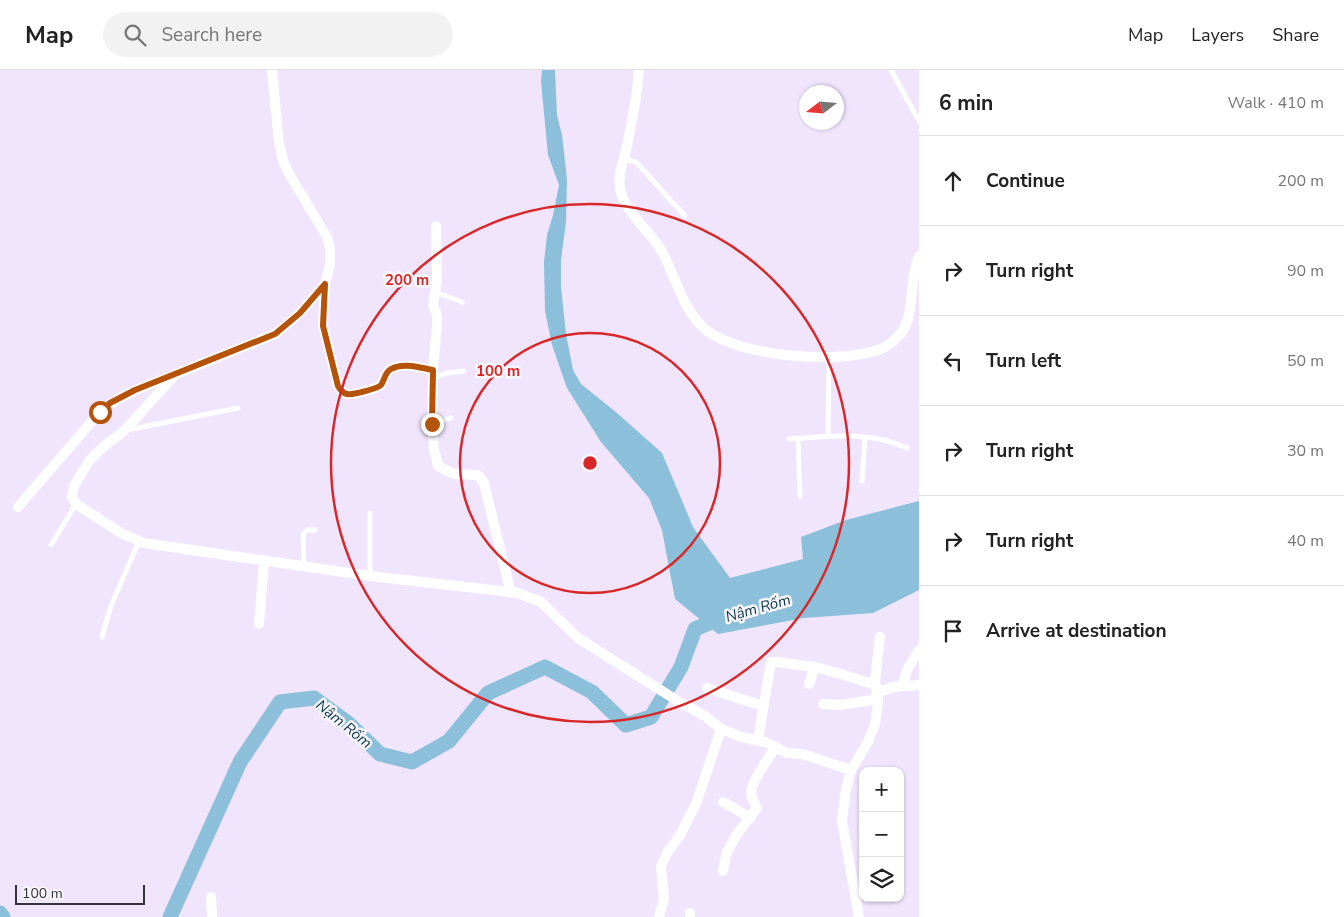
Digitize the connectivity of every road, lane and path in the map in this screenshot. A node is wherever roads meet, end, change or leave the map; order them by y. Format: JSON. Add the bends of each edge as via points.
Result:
{"nodes":[{"id":1,"x":272,"y":70,"type":"edge"},
{"id":2,"x":639,"y":70,"type":"edge"},
{"id":3,"x":891,"y":70,"type":"edge"},
{"id":4,"x":919,"y":121,"type":"edge"},
{"id":5,"x":623,"y":159,"type":"junction"},
{"id":6,"x":685,"y":216,"type":"dead end"},
{"id":7,"x":436,"y":226,"type":"dead end"},
{"id":8,"x":919,"y":256,"type":"edge"},
{"id":9,"x":325,"y":284,"type":"junction"},
{"id":10,"x":435,"y":292,"type":"junction"},
{"id":11,"x":462,"y":302,"type":"dead end"},
{"id":12,"x":829,"y":357,"type":"junction"},
{"id":13,"x":464,"y":371,"type":"dead end"},
{"id":14,"x":176,"y":374,"type":"junction"},
{"id":15,"x":433,"y":374,"type":"junction"},
{"id":16,"x":238,"y":408,"type":"dead end"},
{"id":17,"x":451,"y":418,"type":"dead end"},
{"id":18,"x":432,"y":424,"type":"junction"},
{"id":19,"x":124,"y":431,"type":"junction"},
{"id":20,"x":828,"y":436,"type":"junction"},
{"id":21,"x":798,"y":438,"type":"junction"},
{"id":22,"x":865,"y":438,"type":"junction"},
{"id":23,"x":789,"y":439,"type":"dead end"},
{"id":24,"x":907,"y":448,"type":"dead end"},
{"id":25,"x":862,"y":481,"type":"dead end"},
{"id":26,"x":800,"y":496,"type":"dead end"},
{"id":27,"x":76,"y":504,"type":"junction"},
{"id":28,"x":18,"y":506,"type":"dead end"},
{"id":29,"x":370,"y":513,"type":"dead end"},
{"id":30,"x":315,"y":530,"type":"dead end"},
{"id":31,"x":142,"y":542,"type":"junction"},
{"id":32,"x":51,"y":545,"type":"dead end"},
{"id":33,"x":264,"y":561,"type":"junction"},
{"id":34,"x":304,"y":566,"type":"junction"},
{"id":35,"x":370,"y":576,"type":"junction"},
{"id":36,"x":511,"y":593,"type":"junction"},
{"id":37,"x":259,"y":624,"type":"dead end"},
{"id":38,"x":102,"y":637,"type":"dead end"},
{"id":39,"x":880,"y":637,"type":"dead end"},
{"id":40,"x":919,"y":650,"type":"edge"},
{"id":41,"x":814,"y":667,"type":"junction"},
{"id":42,"x":810,"y":684,"type":"dead end"},
{"id":43,"x":919,"y":685,"type":"edge"},
{"id":44,"x":902,"y":686,"type":"junction"},
{"id":45,"x":707,"y":688,"type":"dead end"},
{"id":46,"x":877,"y":692,"type":"junction"},
{"id":47,"x":823,"y":704,"type":"dead end"},
{"id":48,"x":763,"y":706,"type":"junction"},
{"id":49,"x":721,"y":730,"type":"junction"},
{"id":50,"x":758,"y":740,"type":"junction"},
{"id":51,"x":776,"y":748,"type":"junction"},
{"id":52,"x":851,"y":770,"type":"junction"},
{"id":53,"x":723,"y":802,"type":"dead end"},
{"id":54,"x":751,"y":818,"type":"junction"},
{"id":55,"x":724,"y":871,"type":"dead end"},
{"id":56,"x":211,"y":897,"type":"dead end"},
{"id":57,"x":212,"y":917,"type":"edge"},
{"id":58,"x":659,"y":917,"type":"edge"},
{"id":59,"x":859,"y":917,"type":"edge"}],
"edges":[{"from":1,"to":9,"type":"street","via":[[284,163],[327,237],[330,248]]},
{"from":2,"to":5,"type":"street"},
{"from":3,"to":4,"type":"lane"},
{"from":5,"to":6,"type":"lane","via":[[636,162]]},
{"from":5,"to":12,"type":"street","via":[[619,179],[625,203],[659,247],[686,306],[700,324],[719,339],[741,347],[789,355]]},
{"from":7,"to":10,"type":"street"},
{"from":8,"to":12,"type":"street","via":[[906,324],[896,339],[887,346],[863,354]]},
{"from":9,"to":14,"type":"street","via":[[300,313],[275,334]]},
{"from":9,"to":15,"type":"street","via":[[323,326],[342,391],[350,394],[378,388],[386,373],[396,367],[411,366]]},
{"from":10,"to":11,"type":"lane"},
{"from":10,"to":15,"type":"street","via":[[433,306],[437,325]]},
{"from":12,"to":20,"type":"lane"},
{"from":13,"to":15,"type":"lane"},
{"from":14,"to":19,"type":"street"},
{"from":14,"to":28,"type":"street","via":[[110,403]]},
{"from":15,"to":18,"type":"street"},
{"from":16,"to":19,"type":"lane"},
{"from":17,"to":18,"type":"lane"},
{"from":18,"to":36,"type":"street","via":[[438,466],[454,474],[478,475],[484,483]]},
{"from":19,"to":27,"type":"street","via":[[89,461],[74,486],[72,497]]},
{"from":20,"to":21,"type":"lane"},
{"from":20,"to":22,"type":"lane"},
{"from":21,"to":23,"type":"lane"},
{"from":21,"to":26,"type":"lane"},
{"from":22,"to":24,"type":"lane","via":[[885,440]]},
{"from":22,"to":25,"type":"lane"},
{"from":27,"to":31,"type":"street","via":[[121,533]]},
{"from":27,"to":32,"type":"lane"},
{"from":29,"to":35,"type":"lane"},
{"from":30,"to":34,"type":"lane","via":[[307,530],[303,534]]},
{"from":31,"to":33,"type":"street"},
{"from":31,"to":38,"type":"lane","via":[[111,606]]},
{"from":33,"to":34,"type":"street"},
{"from":33,"to":37,"type":"street"},
{"from":34,"to":35,"type":"street"},
{"from":35,"to":36,"type":"street"},
{"from":36,"to":49,"type":"street","via":[[541,602],[578,638],[705,716]]},
{"from":39,"to":46,"type":"street"},
{"from":40,"to":44,"type":"street"},
{"from":41,"to":42,"type":"street"},
{"from":41,"to":46,"type":"street","via":[[834,672]]},
{"from":41,"to":48,"type":"street","via":[[770,662]]},
{"from":43,"to":44,"type":"street"},
{"from":44,"to":46,"type":"street"},
{"from":45,"to":48,"type":"street"},
{"from":46,"to":47,"type":"street","via":[[840,705]]},
{"from":46,"to":52,"type":"street","via":[[875,724]]},
{"from":48,"to":50,"type":"street"},
{"from":49,"to":50,"type":"street"},
{"from":49,"to":58,"type":"street","via":[[696,804],[661,866],[664,898]]},
{"from":50,"to":51,"type":"street"},
{"from":51,"to":52,"type":"street"},
{"from":51,"to":54,"type":"street","via":[[765,761],[753,787],[751,794],[757,808]]},
{"from":52,"to":59,"type":"street","via":[[842,821]]},
{"from":53,"to":54,"type":"street"},
{"from":54,"to":55,"type":"street","via":[[727,852]]},
{"from":56,"to":57,"type":"street"}]}
